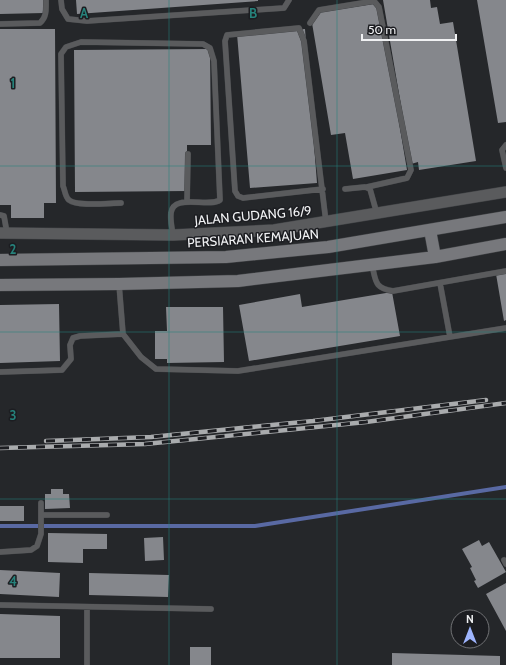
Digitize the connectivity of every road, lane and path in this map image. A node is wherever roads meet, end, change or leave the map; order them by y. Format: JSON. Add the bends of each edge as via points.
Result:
{"nodes":[{"id":1,"x":46,"y":0,"type":"edge"},
{"id":2,"x":61,"y":0,"type":"edge"},
{"id":3,"x":290,"y":0,"type":"edge"},
{"id":4,"x":310,"y":23,"type":"dead end"},
{"id":5,"x":0,"y":24,"type":"edge"},
{"id":6,"x":506,"y":145,"type":"edge"},
{"id":7,"x":188,"y":154,"type":"dead end"},
{"id":8,"x":506,"y":168,"type":"edge"},
{"id":9,"x":368,"y":187,"type":"junction"},
{"id":10,"x":323,"y":189,"type":"junction"},
{"id":11,"x":345,"y":189,"type":"dead end"},
{"id":12,"x":506,"y":192,"type":"edge"},
{"id":13,"x":186,"y":202,"type":"junction"},
{"id":14,"x":121,"y":203,"type":"dead end"},
{"id":15,"x":377,"y":214,"type":"junction"},
{"id":16,"x":0,"y":215,"type":"edge"},
{"id":17,"x":506,"y":217,"type":"edge"},
{"id":18,"x":326,"y":222,"type":"junction"},
{"id":19,"x":430,"y":230,"type":"junction"},
{"id":20,"x":4,"y":233,"type":"edge"},
{"id":21,"x":173,"y":235,"type":"junction"},
{"id":22,"x":506,"y":244,"type":"edge"},
{"id":23,"x":435,"y":257,"type":"junction"},
{"id":24,"x":0,"y":260,"type":"edge"},
{"id":25,"x":372,"y":264,"type":"junction"},
{"id":26,"x":506,"y":271,"type":"edge"},
{"id":27,"x":440,"y":283,"type":"junction"},
{"id":28,"x":119,"y":284,"type":"junction"},
{"id":29,"x":0,"y":285,"type":"edge"},
{"id":30,"x":506,"y":328,"type":"edge"},
{"id":31,"x":123,"y":334,"type":"junction"},
{"id":32,"x":450,"y":337,"type":"junction"},
{"id":33,"x":0,"y":372,"type":"edge"},
{"id":34,"x":41,"y":503,"type":"dead end"},
{"id":35,"x":108,"y":515,"type":"dead end"},
{"id":36,"x":41,"y":517,"type":"junction"},
{"id":37,"x":0,"y":552,"type":"edge"},
{"id":38,"x":0,"y":605,"type":"edge"},
{"id":39,"x":87,"y":607,"type":"junction"},
{"id":40,"x":211,"y":609,"type":"dead end"},
{"id":41,"x":87,"y":665,"type":"edge"}],
"edges":[{"from":1,"to":5,"type":"lane","via":[[46,13],[40,23]]},
{"from":2,"to":3,"type":"lane","via":[[68,19],[87,22],[284,8]]},
{"from":4,"to":9,"type":"lane","via":[[319,10],[374,1],[379,7],[411,170],[407,178]]},
{"from":6,"to":8,"type":"lane","via":[[502,150]]},
{"from":7,"to":13,"type":"lane"},
{"from":9,"to":11,"type":"lane"},
{"from":9,"to":15,"type":"lane","via":[[372,192]]},
{"from":10,"to":10,"type":"lane","via":[[243,198],[238,196],[235,191],[225,49],[227,35],[299,28],[304,42]]},
{"from":10,"to":18,"type":"lane"},
{"from":12,"to":15,"type":"street","name":"JALAN GUDANG 16/9"},
{"from":13,"to":14,"type":"lane","via":[[212,203],[220,200],[214,61],[210,48],[203,44],[81,42],[66,47],[61,54],[63,186],[70,201],[77,204]]},
{"from":13,"to":21,"type":"lane","via":[[177,205],[171,212]]},
{"from":15,"to":18,"type":"street","name":"JALAN GUDANG 16/9"},
{"from":16,"to":20,"type":"lane","via":[[4,216]]},
{"from":17,"to":19,"type":"main road","name":"PERSIARAN KEMAJUAN"},
{"from":18,"to":21,"type":"street","name":"JALAN GUDANG 16/9","via":[[274,230]]},
{"from":19,"to":23,"type":"main road"},
{"from":19,"to":24,"type":"main road","name":"PERSIARAN KEMAJUAN","via":[[328,247],[226,257]]},
{"from":20,"to":21,"type":"street","name":"JALAN GUDANG 16/9"},
{"from":22,"to":23,"type":"main road"},
{"from":23,"to":25,"type":"main road"},
{"from":25,"to":27,"type":"lane","via":[[377,284],[382,289],[393,291]]},
{"from":25,"to":28,"type":"main road","via":[[238,281]]},
{"from":26,"to":27,"type":"lane"},
{"from":27,"to":32,"type":"lane"},
{"from":28,"to":29,"type":"main road"},
{"from":28,"to":31,"type":"lane"},
{"from":30,"to":32,"type":"lane"},
{"from":31,"to":32,"type":"lane","via":[[141,357],[156,369],[238,371]]},
{"from":31,"to":33,"type":"lane","via":[[73,338],[70,344],[71,358],[62,370]]},
{"from":34,"to":36,"type":"lane"},
{"from":35,"to":36,"type":"lane"},
{"from":36,"to":37,"type":"lane","via":[[41,534],[35,548]]},
{"from":38,"to":39,"type":"lane"},
{"from":39,"to":40,"type":"lane"},
{"from":39,"to":41,"type":"lane"}]}
